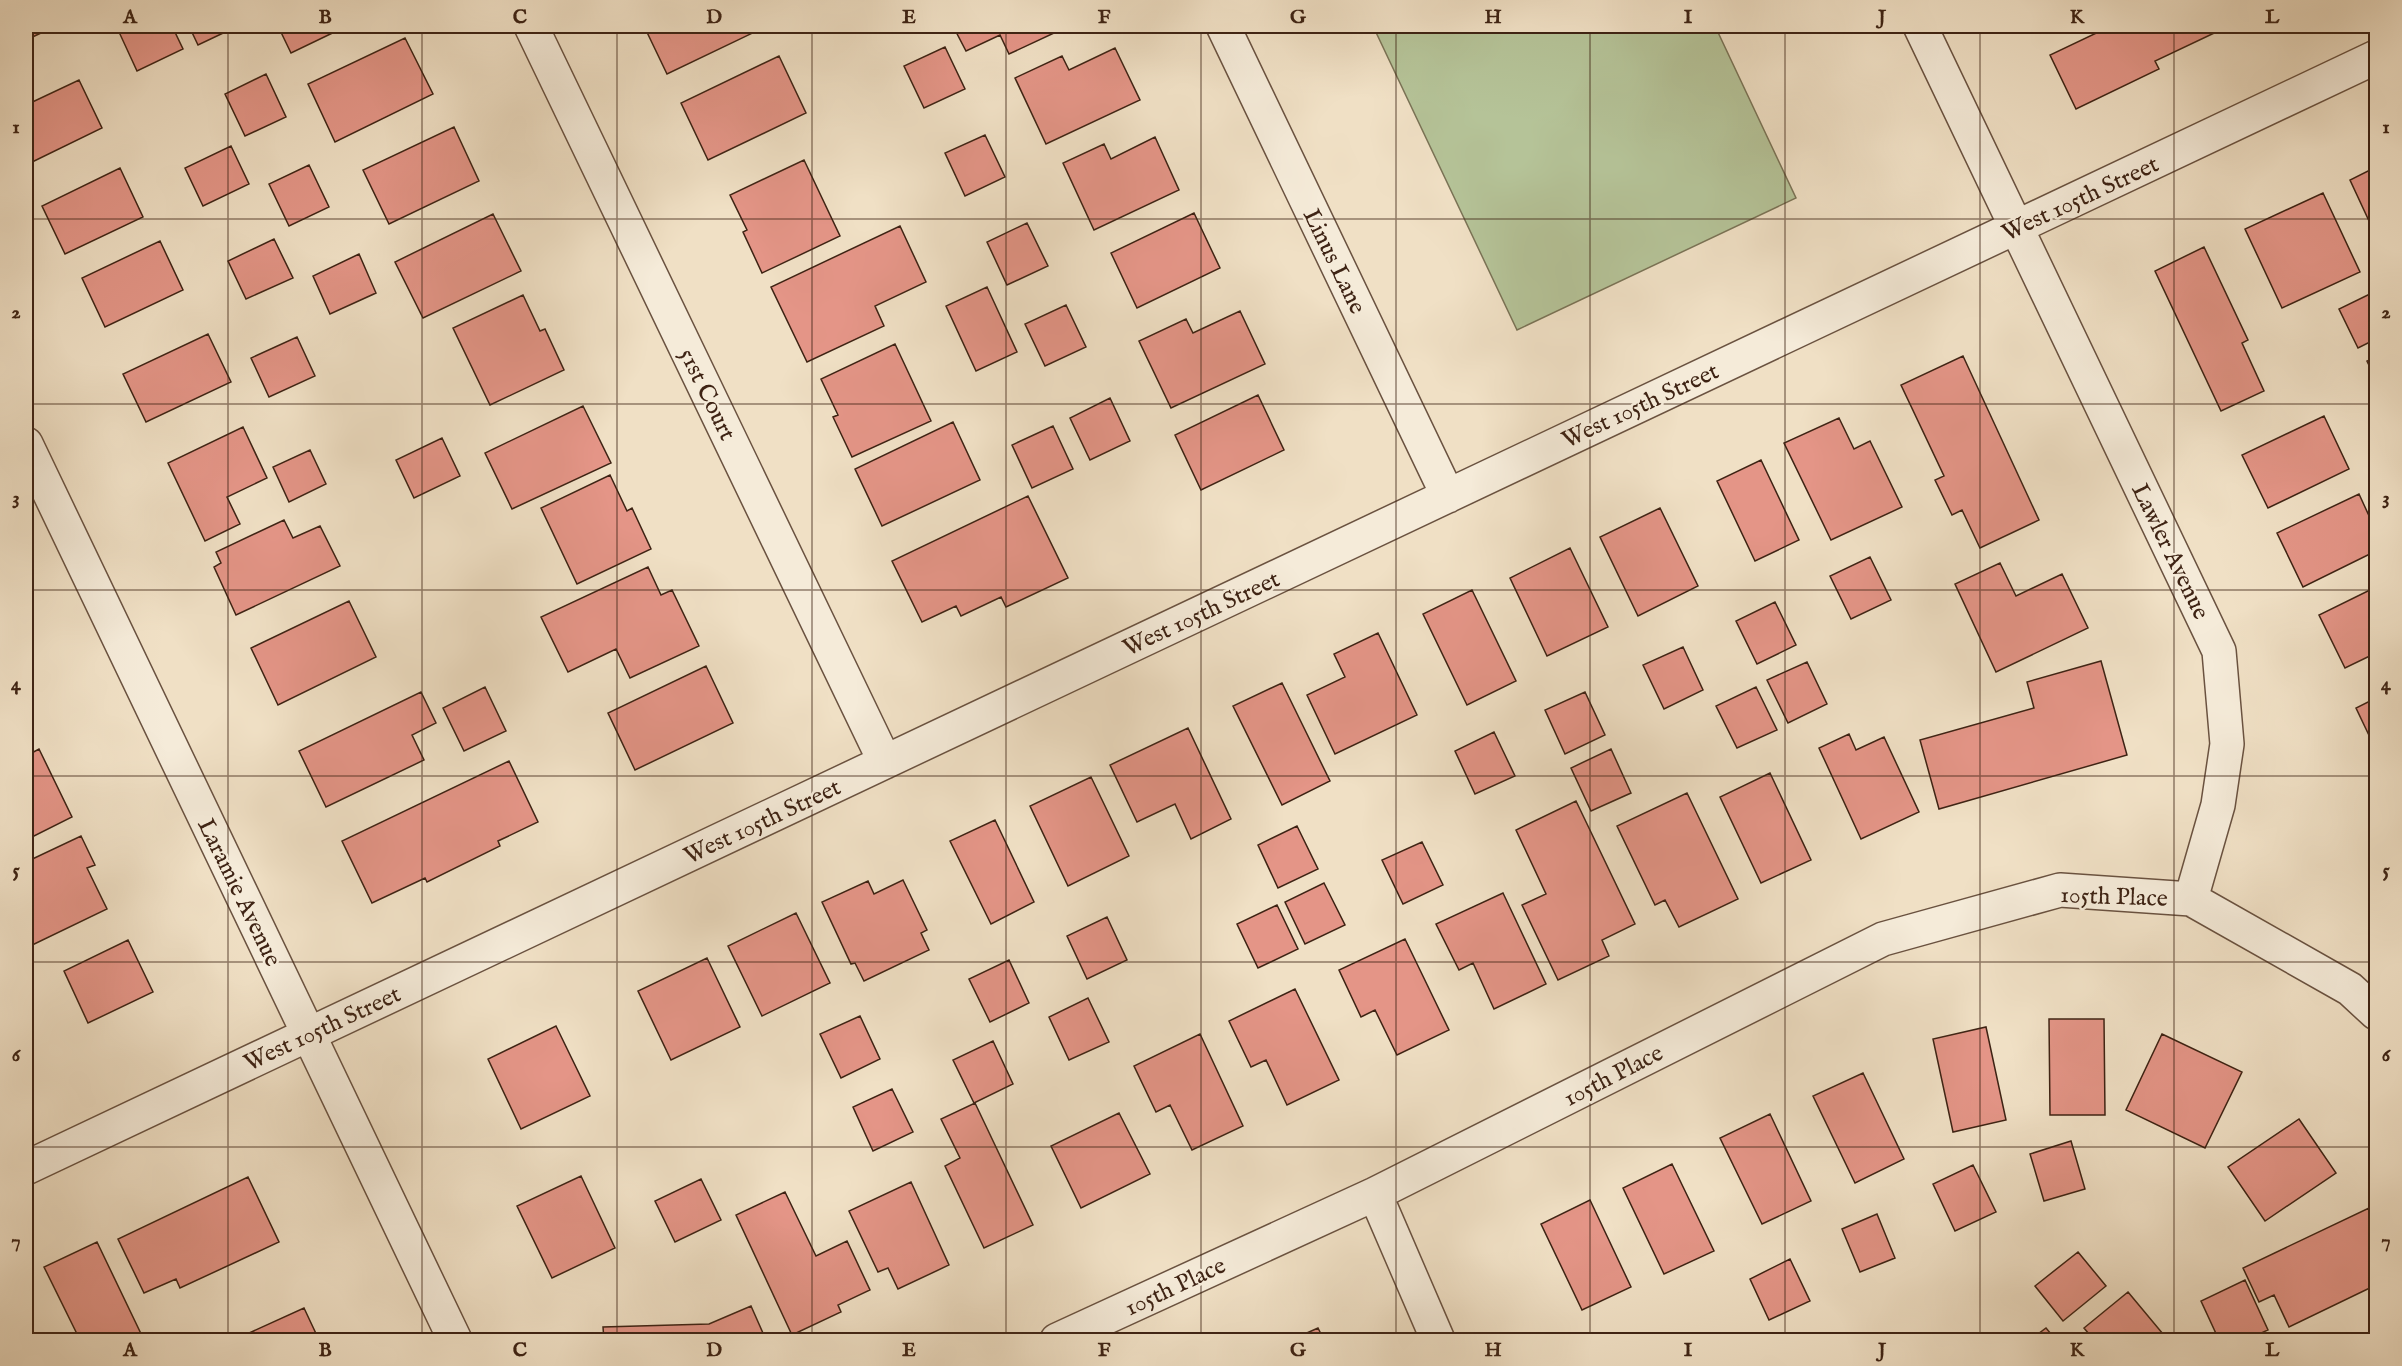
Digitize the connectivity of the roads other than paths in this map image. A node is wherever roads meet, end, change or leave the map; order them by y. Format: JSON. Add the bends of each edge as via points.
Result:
{"nodes":[{"id":1,"x":531,"y":26,"type":"edge"},
{"id":2,"x":1223,"y":26,"type":"edge"},
{"id":3,"x":1920,"y":26,"type":"edge"},
{"id":4,"x":2376,"y":57,"type":"edge"},
{"id":5,"x":2016,"y":228,"type":"junction"},
{"id":6,"x":26,"y":444,"type":"edge"},
{"id":7,"x":1448,"y":496,"type":"junction"},
{"id":8,"x":885,"y":762,"type":"junction"},
{"id":9,"x":2191,"y":899,"type":"junction"},
{"id":10,"x":2376,"y":1013,"type":"edge"},
{"id":11,"x":308,"y":1035,"type":"junction"},
{"id":12,"x":26,"y":1168,"type":"edge"},
{"id":13,"x":1375,"y":1194,"type":"junction"},
{"id":14,"x":455,"y":1341,"type":"edge"},
{"id":15,"x":1057,"y":1341,"type":"edge"},
{"id":16,"x":1438,"y":1341,"type":"edge"}],
"edges":[{"from":1,"to":8,"type":"street","name":"51st Court"},
{"from":2,"to":7,"type":"street","name":"Linus Lane"},
{"from":3,"to":5,"type":"street","name":"Lawler Avenue"},
{"from":4,"to":5,"type":"street","name":"West 105th Street"},
{"from":5,"to":7,"type":"street","name":"West 105th Street"},
{"from":5,"to":9,"type":"street","name":"Lawler Avenue","via":[[2219,651],[2227,744],[2218,805]]},
{"from":6,"to":11,"type":"street","name":"Laramie Avenue"},
{"from":7,"to":8,"type":"street","name":"West 105th Street"},
{"from":8,"to":11,"type":"street","name":"West 105th Street"},
{"from":9,"to":10,"type":"street","via":[[2350,989]]},
{"from":9,"to":13,"type":"street","name":"105th Place","via":[[2060,890],[1883,939]]},
{"from":11,"to":12,"type":"street","name":"West 105th Street"},
{"from":11,"to":14,"type":"street","name":"Laramie Avenue"},
{"from":13,"to":15,"type":"street","name":"105th Place"},
{"from":13,"to":16,"type":"street"}]}
